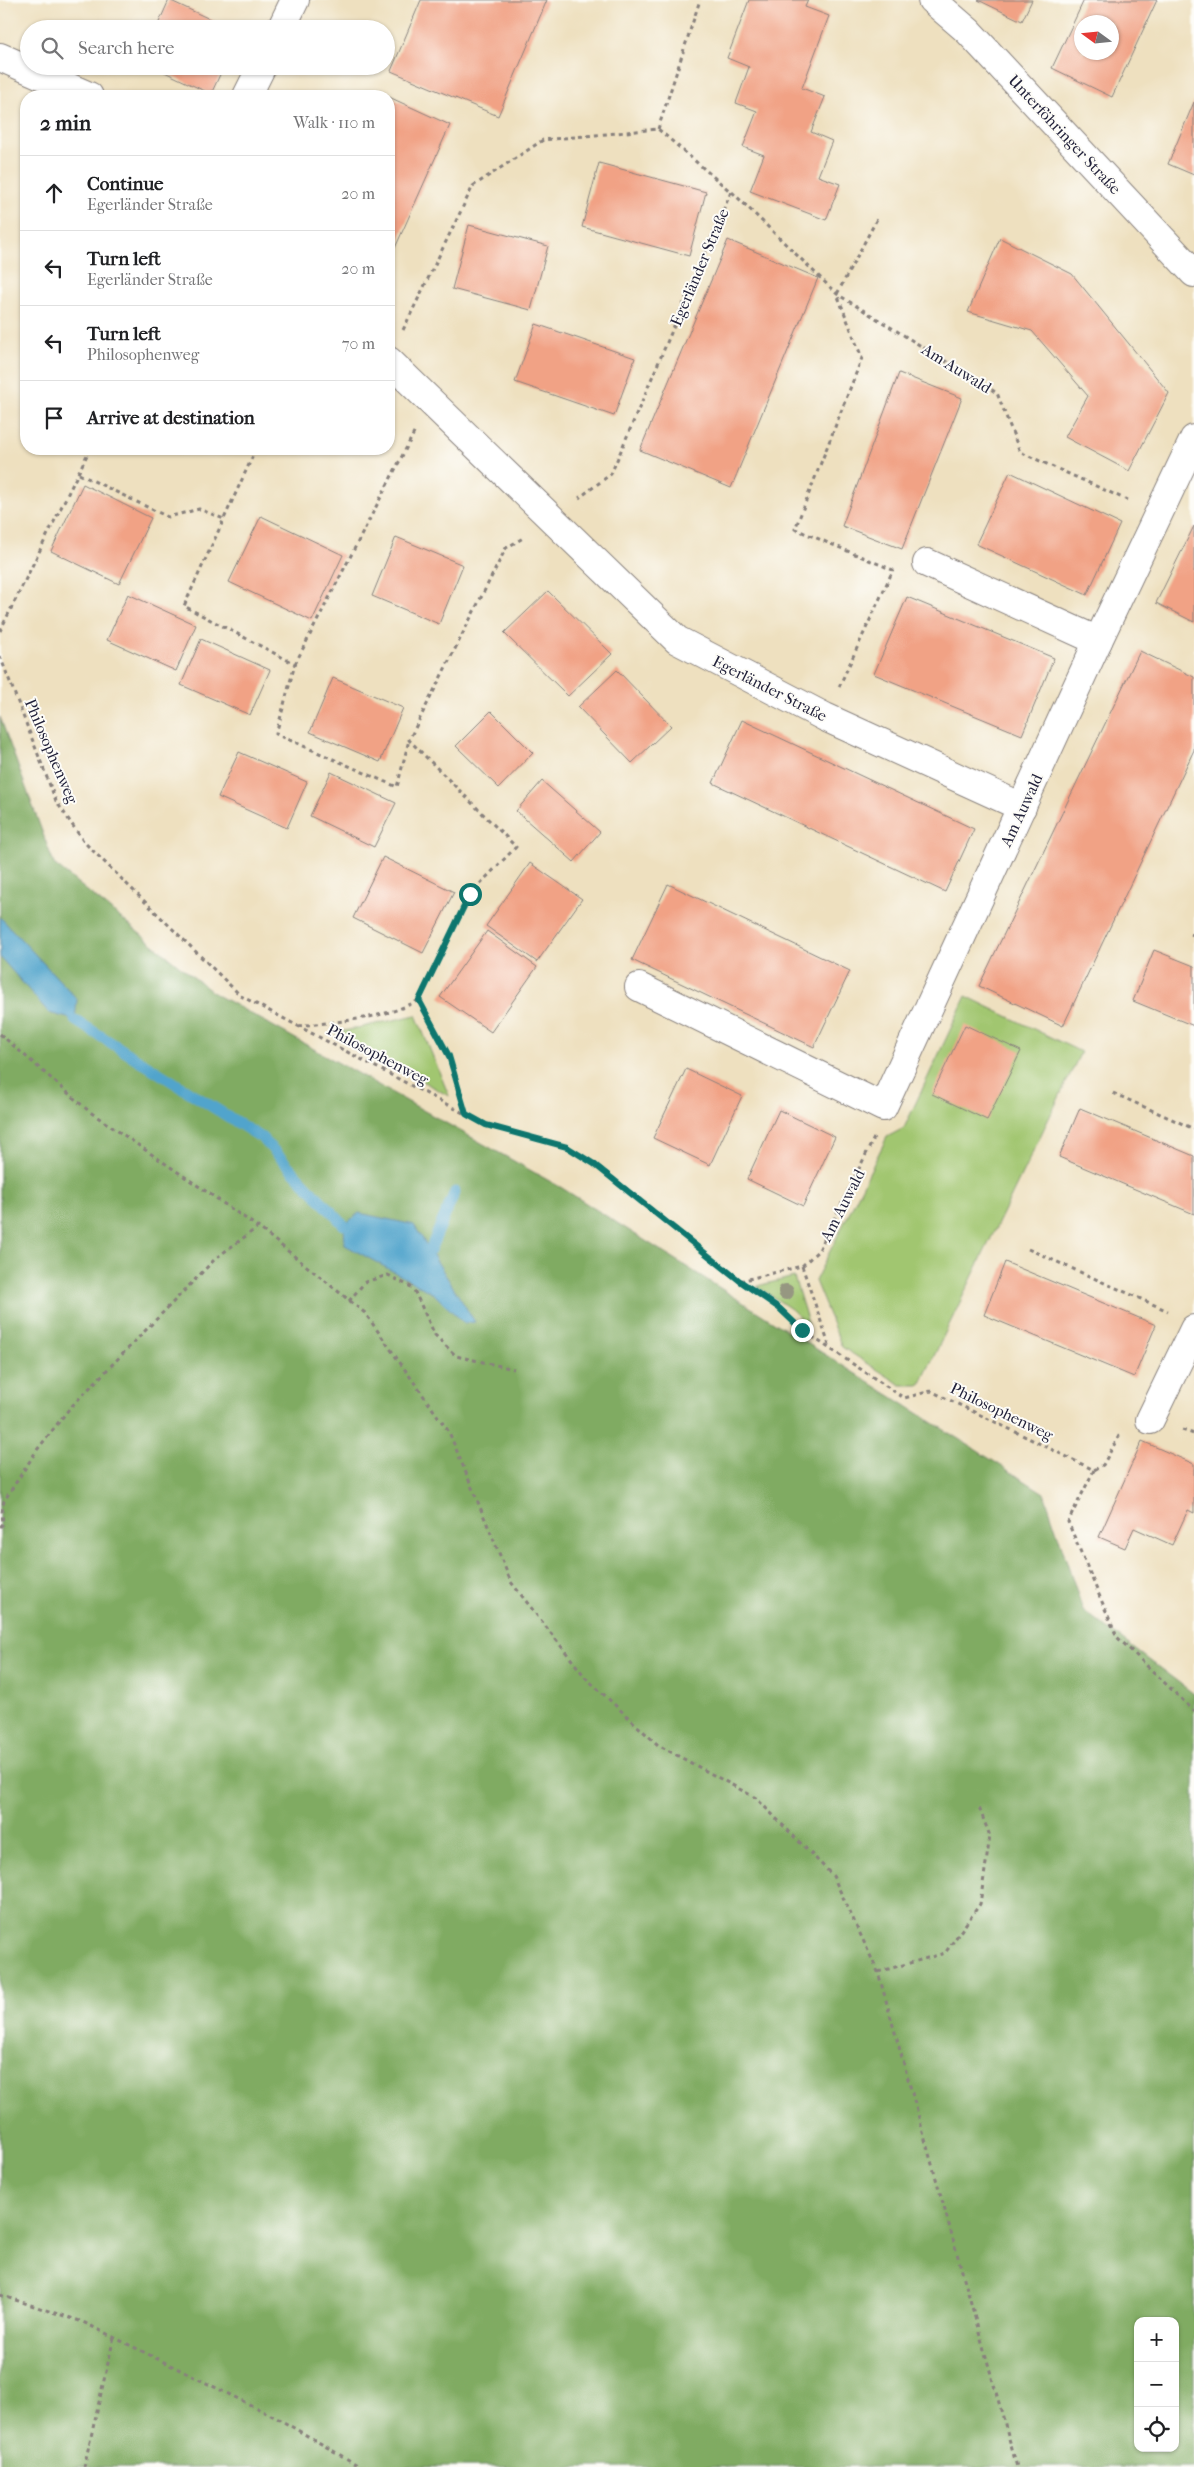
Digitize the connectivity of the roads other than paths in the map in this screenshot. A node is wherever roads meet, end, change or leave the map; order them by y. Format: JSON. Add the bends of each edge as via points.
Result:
{"nodes":[{"id":1,"x":295,"y":0,"type":"edge"},
{"id":2,"x":932,"y":0,"type":"edge"},
{"id":3,"x":285,"y":20,"type":"edge"},
{"id":4,"x":0,"y":57,"type":"edge"},
{"id":5,"x":20,"y":66,"type":"edge"},
{"id":6,"x":41,"y":75,"type":"edge"},
{"id":7,"x":258,"y":75,"type":"edge"},
{"id":8,"x":75,"y":90,"type":"edge"},
{"id":9,"x":250,"y":90,"type":"edge"},
{"id":10,"x":1194,"y":273,"type":"edge"},
{"id":11,"x":395,"y":367,"type":"edge"},
{"id":12,"x":1194,"y":439,"type":"edge"},
{"id":13,"x":927,"y":563,"type":"dead end"},
{"id":14,"x":1098,"y":641,"type":"junction"},
{"id":15,"x":1022,"y":807,"type":"junction"},
{"id":16,"x":639,"y":987,"type":"dead end"},
{"id":17,"x":1185,"y":1322,"type":"edge"},
{"id":18,"x":1150,"y":1420,"type":"road end"}],
"edges":[{"from":1,"to":3,"type":"street"},
{"from":2,"to":10,"type":"street","name":"Unterföhringer Straße","via":[[968,31]]},
{"from":4,"to":5,"type":"street"},
{"from":6,"to":8,"type":"street"},
{"from":7,"to":9,"type":"street"},
{"from":11,"to":15,"type":"street","name":"Egerländer Straße","via":[[677,640],[825,717]]},
{"from":12,"to":14,"type":"street","name":"Am Auwald"},
{"from":13,"to":14,"type":"street"},
{"from":14,"to":15,"type":"street","name":"Am Auwald"},
{"from":15,"to":16,"type":"street","name":"Am Auwald","via":[[883,1106]]},
{"from":17,"to":18,"type":"street"}]}
